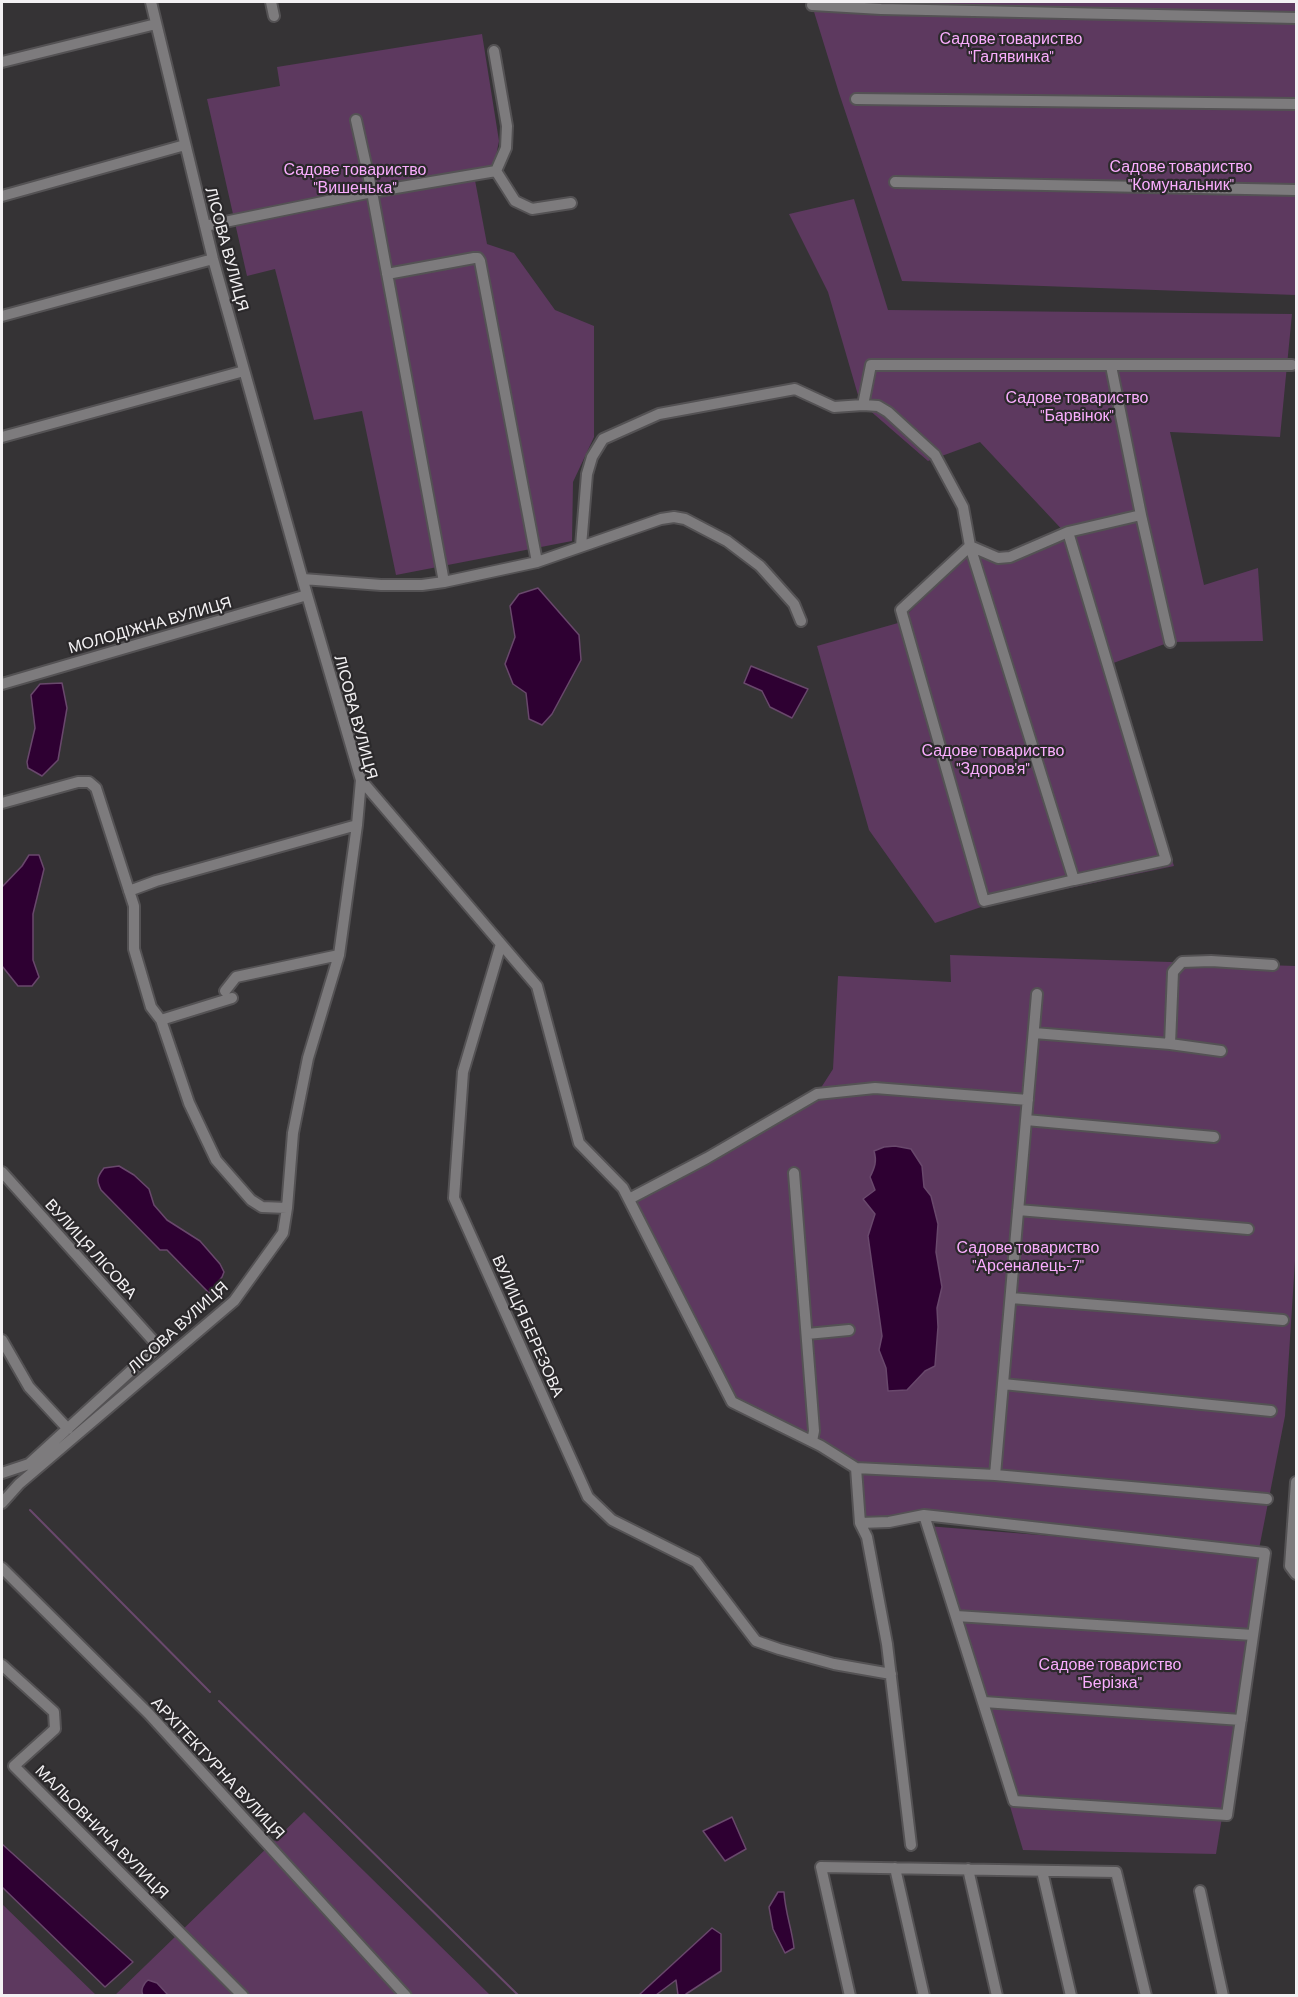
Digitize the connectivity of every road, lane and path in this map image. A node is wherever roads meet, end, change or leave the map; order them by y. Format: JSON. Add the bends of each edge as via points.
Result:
{"nodes":[{"id":1,"x":151,"y":2,"type":"edge"},
{"id":2,"x":271,"y":2,"type":"edge"},
{"id":3,"x":812,"y":5,"type":"dead end"},
{"id":4,"x":274,"y":16,"type":"dead end"},
{"id":5,"x":1296,"y":18,"type":"edge"},
{"id":6,"x":156,"y":24,"type":"junction"},
{"id":7,"x":494,"y":51,"type":"dead end"},
{"id":8,"x":2,"y":62,"type":"edge"},
{"id":9,"x":856,"y":99,"type":"dead end"},
{"id":10,"x":1296,"y":104,"type":"edge"},
{"id":11,"x":356,"y":120,"type":"dead end"},
{"id":12,"x":185,"y":145,"type":"junction"},
{"id":13,"x":496,"y":171,"type":"junction"},
{"id":14,"x":895,"y":182,"type":"dead end"},
{"id":15,"x":1296,"y":190,"type":"edge"},
{"id":16,"x":372,"y":192,"type":"junction"},
{"id":17,"x":2,"y":196,"type":"edge"},
{"id":18,"x":571,"y":203,"type":"dead end"},
{"id":19,"x":205,"y":226,"type":"junction"},
{"id":20,"x":213,"y":259,"type":"junction"},
{"id":21,"x":387,"y":274,"type":"junction"},
{"id":22,"x":2,"y":316,"type":"edge"},
{"id":23,"x":1292,"y":365,"type":"dead end"},
{"id":24,"x":1111,"y":366,"type":"junction"},
{"id":25,"x":244,"y":370,"type":"junction"},
{"id":26,"x":863,"y":405,"type":"junction"},
{"id":27,"x":2,"y":437,"type":"edge"},
{"id":28,"x":1141,"y":514,"type":"junction"},
{"id":29,"x":1068,"y":532,"type":"junction"},
{"id":30,"x":581,"y":546,"type":"junction"},
{"id":31,"x":970,"y":546,"type":"junction"},
{"id":32,"x":537,"y":562,"type":"junction"},
{"id":33,"x":303,"y":579,"type":"junction"},
{"id":34,"x":444,"y":582,"type":"junction"},
{"id":35,"x":307,"y":595,"type":"junction"},
{"id":36,"x":801,"y":621,"type":"dead end"},
{"id":37,"x":1170,"y":642,"type":"dead end"},
{"id":38,"x":2,"y":684,"type":"edge"},
{"id":39,"x":361,"y":780,"type":"junction"},
{"id":40,"x":2,"y":802,"type":"edge"},
{"id":41,"x":357,"y":825,"type":"junction"},
{"id":42,"x":1074,"y":880,"type":"junction"},
{"id":43,"x":129,"y":891,"type":"junction"},
{"id":44,"x":501,"y":944,"type":"junction"},
{"id":45,"x":339,"y":955,"type":"junction"},
{"id":46,"x":1273,"y":965,"type":"dead end"},
{"id":47,"x":1037,"y":994,"type":"dead end"},
{"id":48,"x":161,"y":1020,"type":"junction"},
{"id":49,"x":1034,"y":1033,"type":"junction"},
{"id":50,"x":1170,"y":1044,"type":"junction"},
{"id":51,"x":1221,"y":1051,"type":"dead end"},
{"id":52,"x":1028,"y":1100,"type":"junction"},
{"id":53,"x":1026,"y":1120,"type":"junction"},
{"id":54,"x":1214,"y":1137,"type":"dead end"},
{"id":55,"x":2,"y":1172,"type":"edge"},
{"id":56,"x":794,"y":1173,"type":"dead end"},
{"id":57,"x":629,"y":1199,"type":"junction"},
{"id":58,"x":287,"y":1208,"type":"junction"},
{"id":59,"x":1018,"y":1210,"type":"junction"},
{"id":60,"x":1248,"y":1230,"type":"dead end"},
{"id":61,"x":1011,"y":1298,"type":"junction"},
{"id":62,"x":1283,"y":1320,"type":"dead end"},
{"id":63,"x":849,"y":1330,"type":"dead end"},
{"id":64,"x":807,"y":1334,"type":"junction"},
{"id":65,"x":2,"y":1340,"type":"edge"},
{"id":66,"x":1003,"y":1384,"type":"junction"},
{"id":67,"x":1271,"y":1411,"type":"dead end"},
{"id":68,"x":68,"y":1429,"type":"junction"},
{"id":69,"x":812,"y":1441,"type":"junction"},
{"id":70,"x":856,"y":1468,"type":"junction"},
{"id":71,"x":2,"y":1473,"type":"edge"},
{"id":72,"x":995,"y":1475,"type":"junction"},
{"id":73,"x":1296,"y":1482,"type":"edge"},
{"id":74,"x":20,"y":1484,"type":"junction"},
{"id":75,"x":2,"y":1493,"type":"edge"},
{"id":76,"x":1267,"y":1499,"type":"dead end"},
{"id":77,"x":2,"y":1503,"type":"edge"},
{"id":78,"x":924,"y":1515,"type":"junction"},
{"id":79,"x":860,"y":1523,"type":"junction"},
{"id":80,"x":2,"y":1568,"type":"edge"},
{"id":81,"x":1296,"y":1574,"type":"edge"},
{"id":82,"x":956,"y":1616,"type":"junction"},
{"id":83,"x":1253,"y":1635,"type":"junction"},
{"id":84,"x":2,"y":1665,"type":"edge"},
{"id":85,"x":891,"y":1674,"type":"junction"},
{"id":86,"x":984,"y":1702,"type":"junction"},
{"id":87,"x":1241,"y":1720,"type":"junction"},
{"id":88,"x":911,"y":1845,"type":"dead end"},
{"id":89,"x":895,"y":1868,"type":"junction"},
{"id":90,"x":968,"y":1869,"type":"junction"},
{"id":91,"x":1042,"y":1871,"type":"junction"},
{"id":92,"x":1200,"y":1891,"type":"dead end"},
{"id":93,"x":243,"y":1995,"type":"edge"},
{"id":94,"x":406,"y":1995,"type":"edge"},
{"id":95,"x":850,"y":1995,"type":"edge"},
{"id":96,"x":924,"y":1995,"type":"edge"},
{"id":97,"x":997,"y":1995,"type":"edge"},
{"id":98,"x":1071,"y":1995,"type":"edge"},
{"id":99,"x":1146,"y":1995,"type":"edge"},
{"id":100,"x":1222,"y":1995,"type":"edge"}],
"edges":[{"from":1,"to":6,"type":"street","name":"ЛІСОВА ВУЛИЦЯ"},
{"from":2,"to":4,"type":"street"},
{"from":3,"to":5,"type":"street"},
{"from":6,"to":8,"type":"street"},
{"from":6,"to":12,"type":"street","name":"ЛІСОВА ВУЛИЦЯ"},
{"from":7,"to":13,"type":"street","via":[[507,126],[506,148]]},
{"from":9,"to":10,"type":"street"},
{"from":11,"to":16,"type":"street"},
{"from":12,"to":17,"type":"street"},
{"from":12,"to":19,"type":"street","name":"ЛІСОВА ВУЛИЦЯ"},
{"from":13,"to":16,"type":"street"},
{"from":13,"to":18,"type":"street","via":[[515,201],[532,209]]},
{"from":14,"to":15,"type":"street"},
{"from":16,"to":19,"type":"street"},
{"from":16,"to":21,"type":"street"},
{"from":19,"to":20,"type":"street","name":"ЛІСОВА ВУЛИЦЯ"},
{"from":20,"to":22,"type":"street"},
{"from":20,"to":25,"type":"street","name":"ЛІСОВА ВУЛИЦЯ"},
{"from":21,"to":32,"type":"street","via":[[474,258],[480,261]]},
{"from":21,"to":34,"type":"street"},
{"from":23,"to":24,"type":"street"},
{"from":24,"to":26,"type":"street","via":[[871,365]]},
{"from":24,"to":28,"type":"street"},
{"from":25,"to":27,"type":"street"},
{"from":25,"to":33,"type":"street","name":"ЛІСОВА ВУЛИЦЯ"},
{"from":26,"to":30,"type":"street","via":[[834,407],[795,389],[659,414],[603,439],[587,474]]},
{"from":26,"to":31,"type":"street","via":[[878,406],[888,412],[935,455],[963,507]]},
{"from":28,"to":29,"type":"street"},
{"from":28,"to":37,"type":"street"},
{"from":29,"to":31,"type":"street","via":[[1010,557],[998,558]]},
{"from":29,"to":42,"type":"street","via":[[1166,860]]},
{"from":30,"to":32,"type":"street"},
{"from":30,"to":36,"type":"street","via":[[661,519],[685,519],[727,541],[760,566],[794,604]]},
{"from":31,"to":42,"type":"street"},
{"from":31,"to":42,"type":"street","via":[[901,610],[984,901]]},
{"from":32,"to":34,"type":"street"},
{"from":33,"to":34,"type":"street","via":[[381,585]]},
{"from":33,"to":35,"type":"street","name":"ЛІСОВА ВУЛИЦЯ"},
{"from":35,"to":38,"type":"street","name":"МОЛОДІЖНА ВУЛИЦЯ"},
{"from":35,"to":39,"type":"street","name":"ЛІСОВА ВУЛИЦЯ"},
{"from":39,"to":41,"type":"street","name":"ЛІСОВА ВУЛИЦЯ"},
{"from":39,"to":44,"type":"street"},
{"from":40,"to":43,"type":"street","via":[[89,782],[96,788]]},
{"from":41,"to":43,"type":"street"},
{"from":41,"to":45,"type":"street","name":"ЛІСОВА ВУЛИЦЯ"},
{"from":43,"to":48,"type":"street","via":[[134,906],[134,949],[151,1007]]},
{"from":44,"to":57,"type":"street","via":[[537,986],[579,1143]]},
{"from":44,"to":85,"type":"street","name":"ВУЛИЦЯ БЕРЕЗОВА","via":[[463,1072],[454,1198],[588,1497],[612,1520],[696,1562],[756,1641],[834,1664]]},
{"from":45,"to":48,"type":"street","via":[[236,977],[229,994]]},
{"from":45,"to":58,"type":"street","name":"ЛІСОВА ВУЛИЦЯ","via":[[308,1058],[294,1133]]},
{"from":46,"to":50,"type":"street","via":[[1182,962],[1173,972]]},
{"from":47,"to":49,"type":"street"},
{"from":48,"to":58,"type":"street","via":[[189,1103],[216,1160],[251,1200],[262,1206]]},
{"from":49,"to":50,"type":"street"},
{"from":49,"to":52,"type":"street"},
{"from":50,"to":51,"type":"street"},
{"from":52,"to":53,"type":"street"},
{"from":52,"to":57,"type":"street","via":[[875,1088],[817,1094]]},
{"from":53,"to":54,"type":"street"},
{"from":53,"to":59,"type":"street"},
{"from":55,"to":68,"type":"street","name":"ВУЛИЦЯ ЛІСОВА","via":[[158,1346]]},
{"from":56,"to":64,"type":"street"},
{"from":57,"to":69,"type":"street","via":[[732,1402]]},
{"from":58,"to":74,"type":"street","name":"ЛІСОВА ВУЛИЦЯ","via":[[283,1233],[234,1301]]},
{"from":59,"to":60,"type":"street"},
{"from":59,"to":61,"type":"street"},
{"from":61,"to":62,"type":"street"},
{"from":61,"to":66,"type":"street"},
{"from":63,"to":64,"type":"street"},
{"from":64,"to":69,"type":"street"},
{"from":65,"to":68,"type":"street","via":[[29,1387]]},
{"from":66,"to":67,"type":"street"},
{"from":66,"to":72,"type":"street"},
{"from":68,"to":71,"type":"street","via":[[29,1464]]},
{"from":69,"to":70,"type":"street"},
{"from":70,"to":72,"type":"street"},
{"from":70,"to":79,"type":"street"},
{"from":72,"to":76,"type":"street"},
{"from":73,"to":81,"type":"street","via":[[1290,1566]]},
{"from":74,"to":75,"type":"street"},
{"from":74,"to":77,"type":"street"},
{"from":78,"to":79,"type":"street"},
{"from":78,"to":82,"type":"street"},
{"from":78,"to":83,"type":"street","via":[[1265,1553]]},
{"from":79,"to":85,"type":"street","via":[[867,1537]]},
{"from":80,"to":94,"type":"street","name":"АРХІТЕКТУРНА ВУЛИЦЯ","via":[[149,1714]]},
{"from":82,"to":83,"type":"street"},
{"from":82,"to":86,"type":"street"},
{"from":83,"to":87,"type":"street"},
{"from":84,"to":93,"type":"street","name":"МАЛЬОВНИЧА ВУЛИЦЯ","via":[[54,1712],[55,1729],[14,1766]]},
{"from":85,"to":88,"type":"street"},
{"from":86,"to":87,"type":"street"},
{"from":86,"to":87,"type":"street","via":[[1014,1801],[1227,1815]]},
{"from":89,"to":90,"type":"street"},
{"from":89,"to":95,"type":"street","via":[[821,1867]]},
{"from":89,"to":96,"type":"street"},
{"from":90,"to":91,"type":"street"},
{"from":90,"to":97,"type":"street"},
{"from":91,"to":98,"type":"street"},
{"from":91,"to":99,"type":"street","via":[[1116,1872]]},
{"from":92,"to":100,"type":"street"}]}
